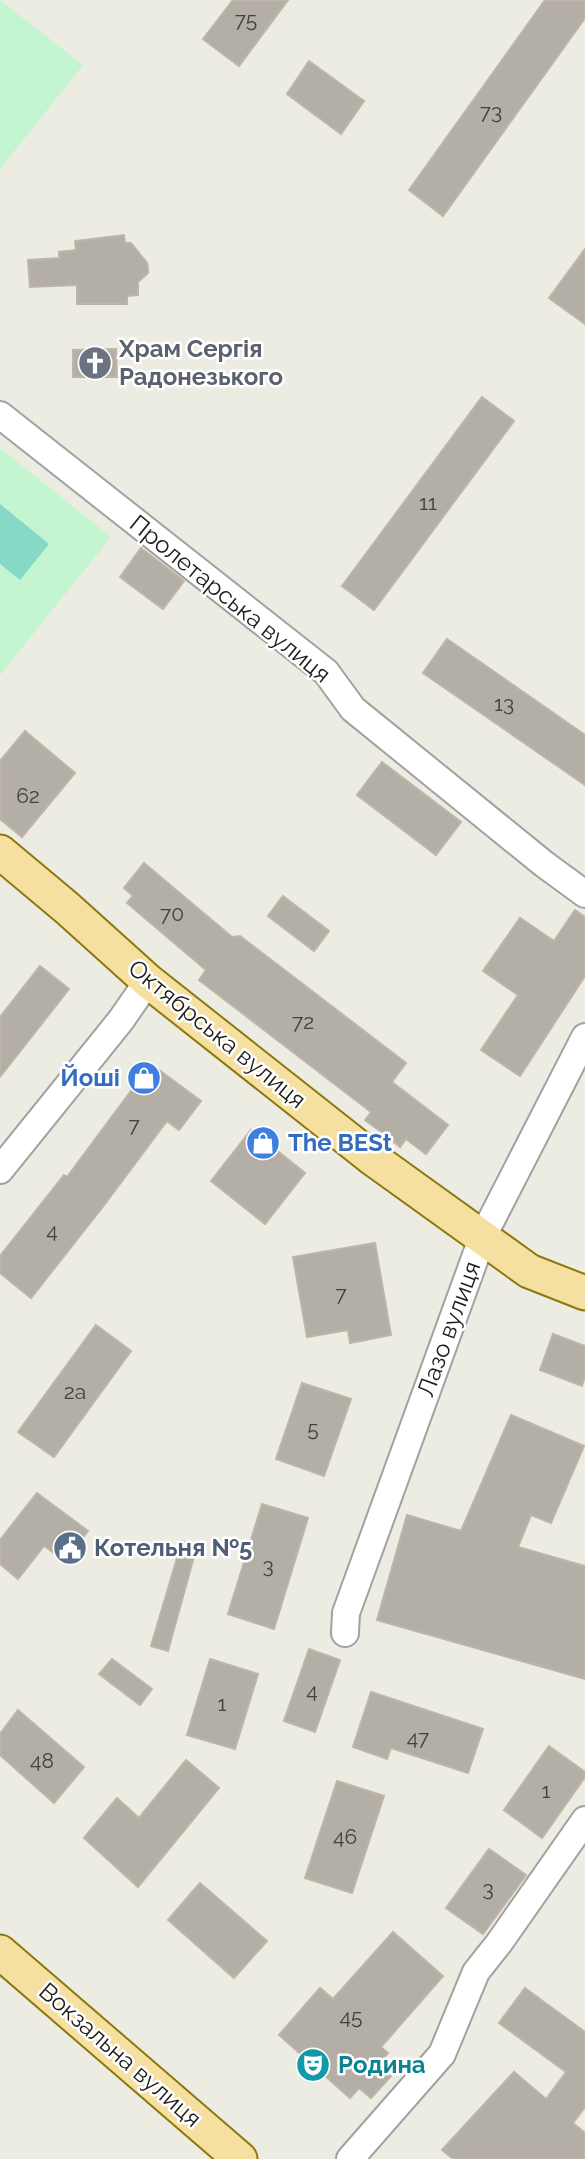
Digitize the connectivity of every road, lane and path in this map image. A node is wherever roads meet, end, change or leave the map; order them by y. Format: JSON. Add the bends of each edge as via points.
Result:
{"nodes":[{"id":1,"x":0,"y":415,"type":"edge"},
{"id":2,"x":0,"y":852,"type":"edge"},
{"id":3,"x":585,"y":894,"type":"edge"},
{"id":4,"x":148,"y":981,"type":"junction"},
{"id":5,"x":585,"y":1037,"type":"edge"},
{"id":6,"x":0,"y":1170,"type":"edge"},
{"id":7,"x":483,"y":1236,"type":"junction"},
{"id":8,"x":585,"y":1293,"type":"edge"},
{"id":9,"x":345,"y":1633,"type":"dead end"},
{"id":10,"x":585,"y":1820,"type":"edge"},
{"id":11,"x":0,"y":1952,"type":"edge"},
{"id":12,"x":240,"y":2159,"type":"edge"},
{"id":13,"x":350,"y":2159,"type":"edge"}],
"edges":[{"from":1,"to":3,"type":"street","name":"Пролетарська вулиця","via":[[326,672],[353,709]]},
{"from":2,"to":4,"type":"main road","name":"Октябрська вулиця"},
{"from":4,"to":6,"type":"street"},
{"from":4,"to":7,"type":"main road","name":"Октябрська вулиця","via":[[372,1158]]},
{"from":5,"to":7,"type":"street","name":"Лазо вулиця"},
{"from":7,"to":8,"type":"main road","name":"Октябрська вулиця","via":[[529,1271]]},
{"from":7,"to":9,"type":"street","name":"Лазо вулиця","via":[[346,1613]]},
{"from":10,"to":13,"type":"street","via":[[476,1972],[442,2054]]},
{"from":11,"to":12,"type":"main road","name":"Вокзальна вулиця"}]}
